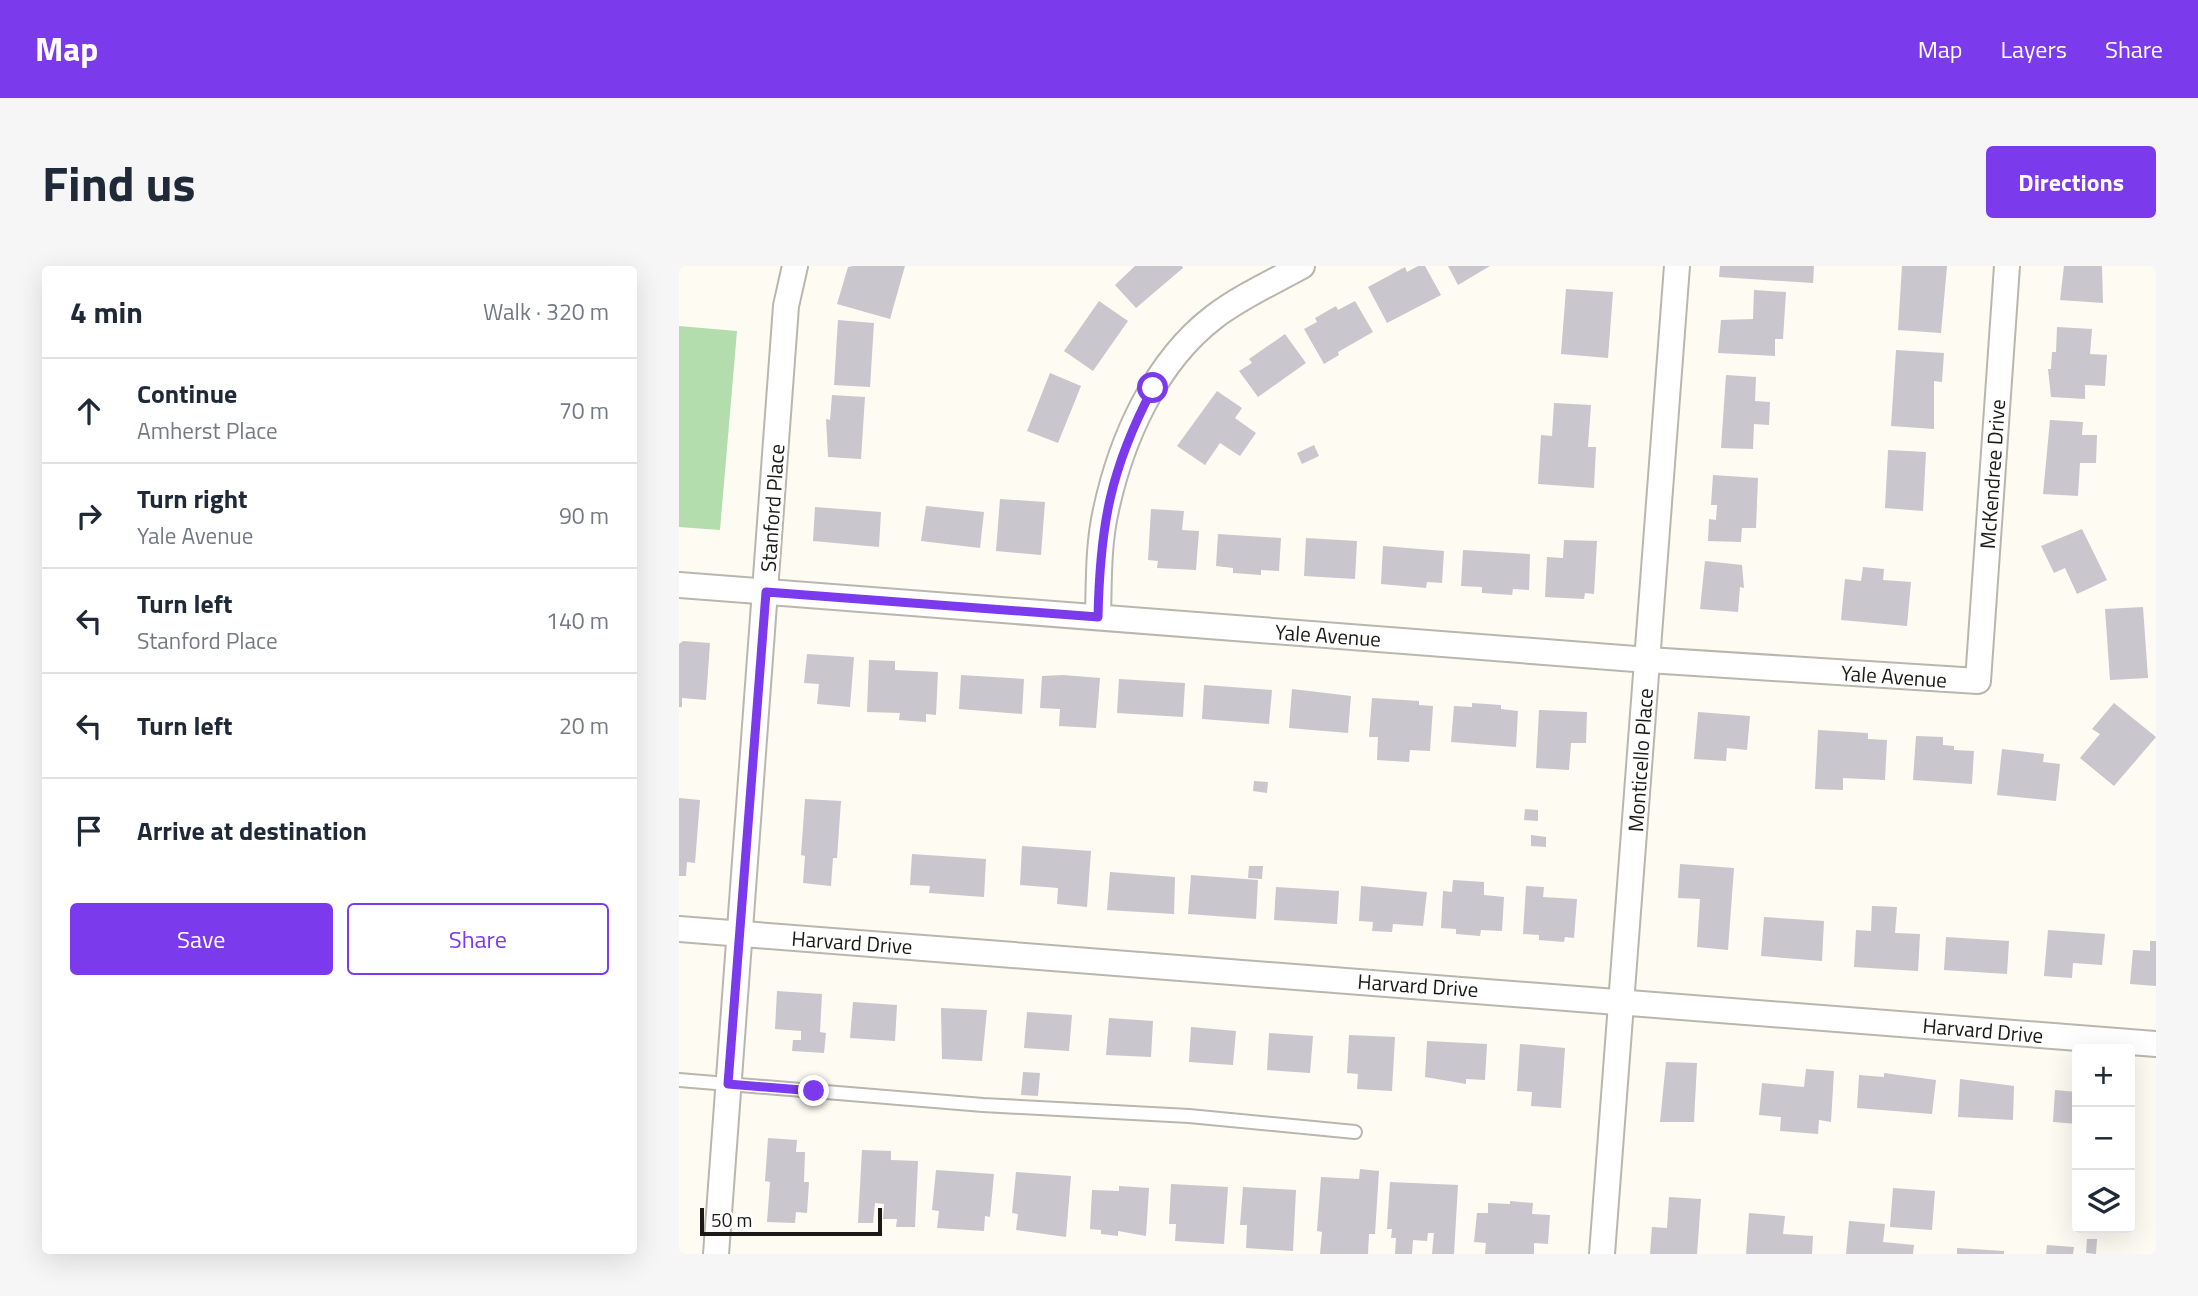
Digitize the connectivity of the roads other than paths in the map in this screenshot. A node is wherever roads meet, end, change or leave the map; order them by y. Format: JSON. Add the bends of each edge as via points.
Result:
{"nodes":[{"id":1,"x":795,"y":266,"type":"edge"},
{"id":2,"x":1302,"y":266,"type":"edge"},
{"id":3,"x":1677,"y":266,"type":"edge"},
{"id":4,"x":2007,"y":266,"type":"edge"},
{"id":5,"x":679,"y":585,"type":"edge"},
{"id":6,"x":766,"y":592,"type":"junction"},
{"id":7,"x":1098,"y":617,"type":"junction"},
{"id":8,"x":1649,"y":660,"type":"junction"},
{"id":9,"x":1978,"y":681,"type":"joint"},
{"id":10,"x":679,"y":929,"type":"edge"},
{"id":11,"x":739,"y":933,"type":"junction"},
{"id":12,"x":1622,"y":1001,"type":"junction"},
{"id":13,"x":2156,"y":1044,"type":"edge"},
{"id":14,"x":679,"y":1080,"type":"edge"},
{"id":15,"x":728,"y":1084,"type":"junction"},
{"id":16,"x":1355,"y":1132,"type":"dead end"},
{"id":17,"x":716,"y":1254,"type":"edge"},
{"id":18,"x":1602,"y":1254,"type":"edge"}],
"edges":[{"from":1,"to":6,"type":"street","name":"Stanford Place","via":[[786,306]]},
{"from":2,"to":7,"type":"street","via":[[1212,319],[1153,388],[1118,465],[1105,512]]},
{"from":3,"to":8,"type":"street","name":"Monticello Place"},
{"from":4,"to":9,"type":"street","name":"McKendree Drive"},
{"from":5,"to":6,"type":"street","name":"Yale Avenue"},
{"from":6,"to":7,"type":"street","name":"Yale Avenue"},
{"from":6,"to":11,"type":"street","name":"Stanford Place"},
{"from":7,"to":8,"type":"street","name":"Yale Avenue"},
{"from":8,"to":9,"type":"street","name":"Yale Avenue"},
{"from":8,"to":12,"type":"street","name":"Monticello Place"},
{"from":10,"to":11,"type":"street","name":"Harvard Drive"},
{"from":11,"to":12,"type":"street","name":"Harvard Drive"},
{"from":11,"to":15,"type":"street","name":"Stanford Place"},
{"from":12,"to":13,"type":"street","name":"Harvard Drive"},
{"from":12,"to":18,"type":"street","name":"Monticello Place"},
{"from":14,"to":15,"type":"lane"},
{"from":15,"to":16,"type":"lane"},
{"from":15,"to":17,"type":"street","name":"Stanford Place"}]}
